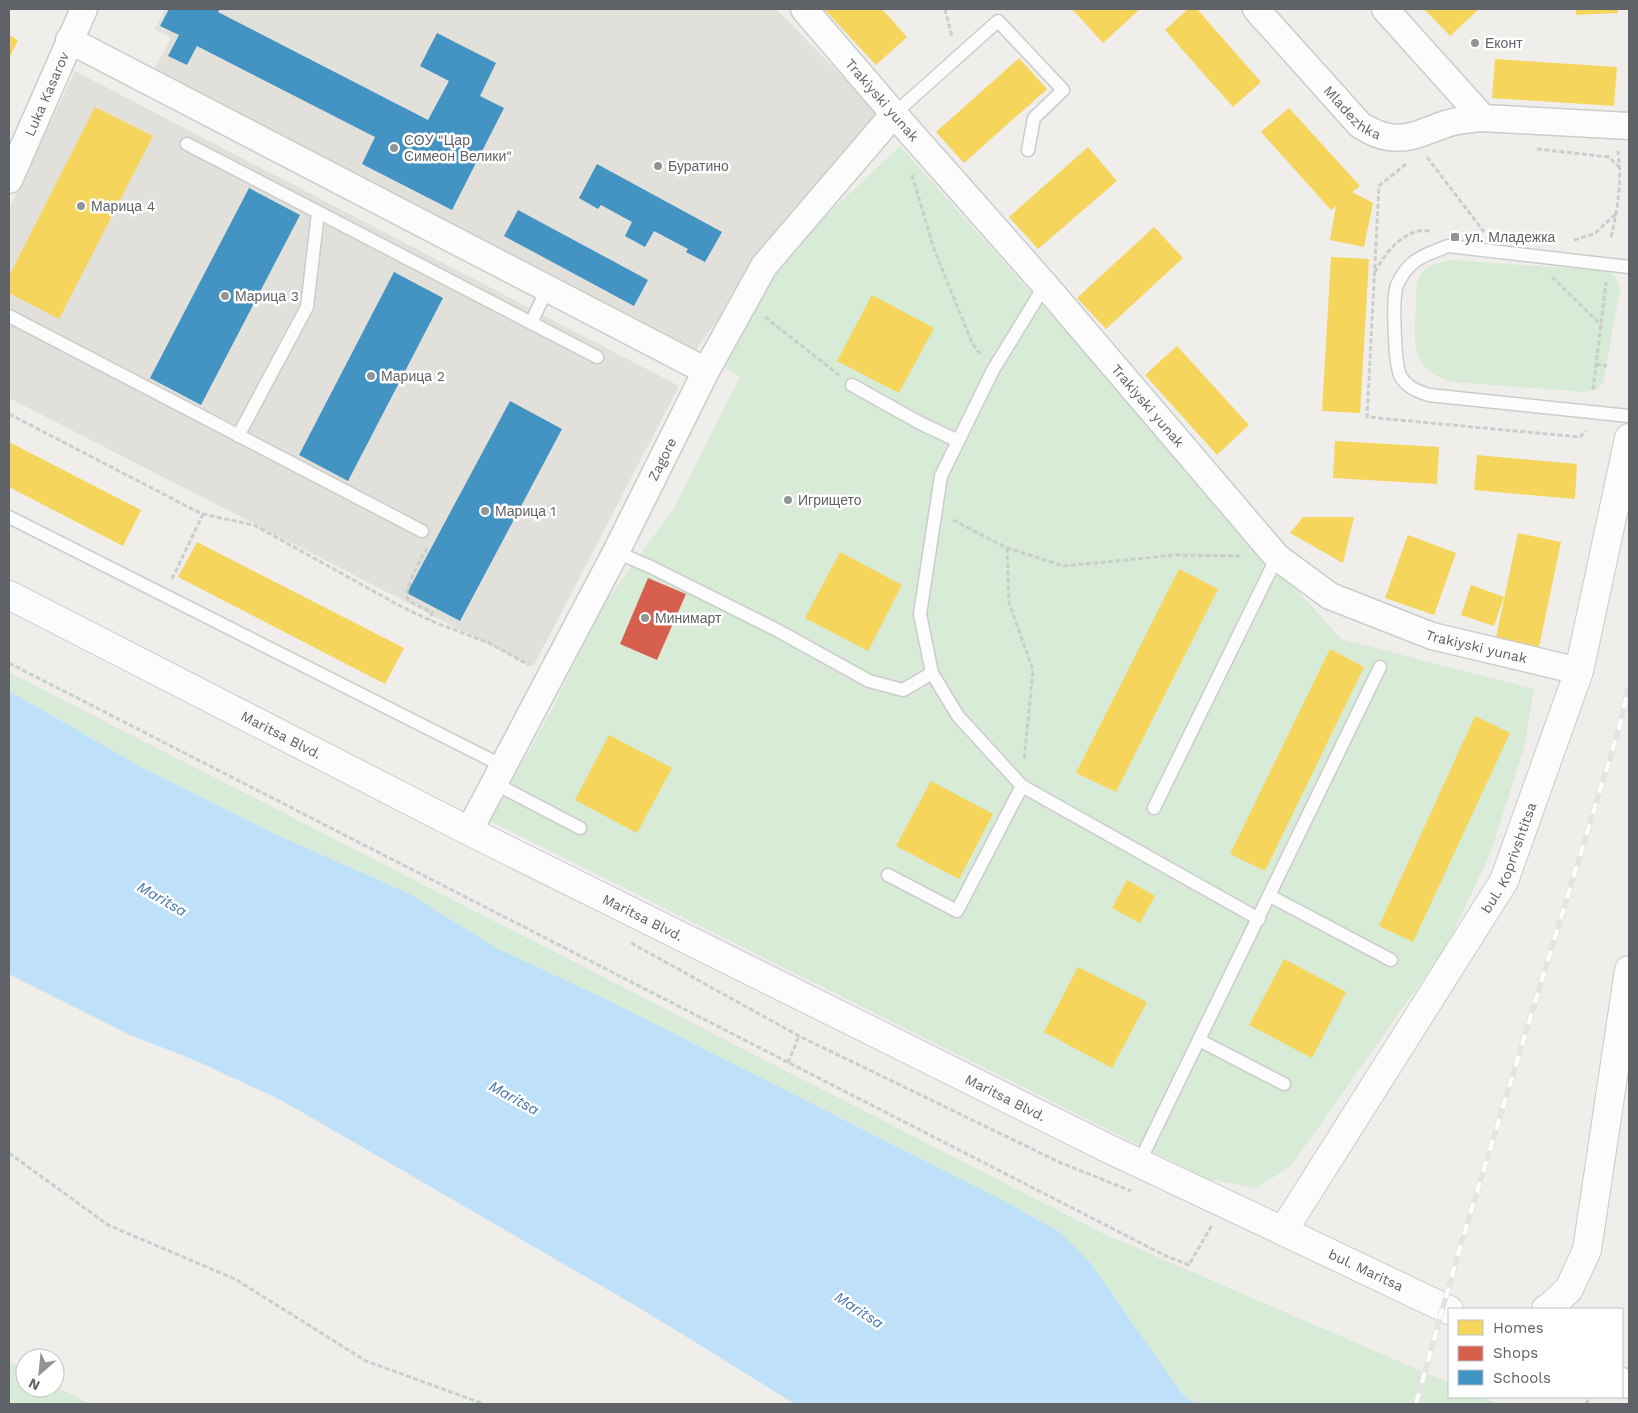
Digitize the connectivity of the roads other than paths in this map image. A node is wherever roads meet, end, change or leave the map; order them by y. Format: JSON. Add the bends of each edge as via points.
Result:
{"nodes":[{"id":1,"x":804,"y":9,"type":"edge"},
{"id":2,"x":1256,"y":9,"type":"edge"},
{"id":3,"x":1385,"y":9,"type":"edge"},
{"id":4,"x":77,"y":11,"type":"edge"},
{"id":5,"x":69,"y":40,"type":"junction"},
{"id":6,"x":894,"y":114,"type":"junction"},
{"id":7,"x":1484,"y":118,"type":"junction"},
{"id":8,"x":1623,"y":137,"type":"edge"},
{"id":9,"x":187,"y":144,"type":"dead end"},
{"id":10,"x":1028,"y":150,"type":"dead end"},
{"id":11,"x":9,"y":180,"type":"edge"},
{"id":12,"x":318,"y":212,"type":"junction"},
{"id":13,"x":1629,"y":267,"type":"edge"},
{"id":14,"x":1045,"y":284,"type":"junction"},
{"id":15,"x":547,"y":289,"type":"junction"},
{"id":16,"x":9,"y":316,"type":"edge"},
{"id":17,"x":531,"y":323,"type":"junction"},
{"id":18,"x":597,"y":357,"type":"dead end"},
{"id":19,"x":706,"y":371,"type":"junction"},
{"id":20,"x":852,"y":385,"type":"road end"},
{"id":21,"x":1629,"y":416,"type":"edge"},
{"id":22,"x":238,"y":436,"type":"junction"},
{"id":23,"x":1629,"y":438,"type":"edge"},
{"id":24,"x":958,"y":441,"type":"junction"},
{"id":25,"x":9,"y":517,"type":"edge"},
{"id":26,"x":422,"y":531,"type":"road end"},
{"id":27,"x":616,"y":552,"type":"junction"},
{"id":28,"x":1277,"y":557,"type":"junction"},
{"id":29,"x":9,"y":595,"type":"edge"},
{"id":30,"x":1380,"y":667,"type":"dead end"},
{"id":31,"x":1579,"y":671,"type":"junction"},
{"id":32,"x":932,"y":673,"type":"junction"},
{"id":33,"x":499,"y":774,"type":"junction"},
{"id":34,"x":1022,"y":786,"type":"junction"},
{"id":35,"x":1154,"y":808,"type":"dead end"},
{"id":36,"x":580,"y":828,"type":"dead end"},
{"id":37,"x":469,"y":831,"type":"junction"},
{"id":38,"x":888,"y":875,"type":"dead end"},
{"id":39,"x":1270,"y":896,"type":"junction"},
{"id":40,"x":1259,"y":919,"type":"junction"},
{"id":41,"x":1391,"y":960,"type":"dead end"},
{"id":42,"x":1629,"y":970,"type":"edge"},
{"id":43,"x":1199,"y":1040,"type":"junction"},
{"id":44,"x":1284,"y":1084,"type":"dead end"},
{"id":45,"x":1139,"y":1163,"type":"junction"},
{"id":46,"x":1283,"y":1230,"type":"junction"},
{"id":47,"x":1549,"y":1308,"type":"edge"},
{"id":48,"x":1448,"y":1310,"type":"edge"}],
"edges":[{"from":1,"to":6,"type":"street","name":"Trakiyski yunak"},
{"from":2,"to":7,"type":"street","name":"Mladezhka","via":[[1360,125],[1408,150],[1449,123]]},
{"from":3,"to":7,"type":"street"},
{"from":4,"to":5,"type":"street","name":"Luka Kasarov"},
{"from":5,"to":11,"type":"street","name":"Luka Kasarov"},
{"from":5,"to":15,"type":"street"},
{"from":6,"to":10,"type":"lane","via":[[998,21],[1063,90],[1034,118]]},
{"from":6,"to":14,"type":"street","name":"Trakiyski yunak"},
{"from":6,"to":19,"type":"street","name":"Zagore","via":[[764,266]]},
{"from":7,"to":8,"type":"street","name":"Mladezhka"},
{"from":9,"to":12,"type":"lane"},
{"from":12,"to":17,"type":"lane"},
{"from":12,"to":22,"type":"lane","via":[[306,307]]},
{"from":13,"to":21,"type":"lane","via":[[1448,246],[1420,256],[1404,272],[1396,287],[1394,302],[1400,376],[1414,390],[1439,396]]},
{"from":14,"to":24,"type":"lane","via":[[993,370]]},
{"from":14,"to":28,"type":"street","name":"Trakiyski yunak"},
{"from":15,"to":17,"type":"lane"},
{"from":15,"to":19,"type":"street"},
{"from":16,"to":22,"type":"lane"},
{"from":17,"to":18,"type":"lane"},
{"from":19,"to":27,"type":"street","name":"Zagore"},
{"from":20,"to":24,"type":"lane"},
{"from":22,"to":26,"type":"lane"},
{"from":23,"to":31,"type":"street","name":"bul. Koprivshtitsa"},
{"from":24,"to":32,"type":"lane","via":[[941,476],[920,614]]},
{"from":25,"to":33,"type":"lane","via":[[164,595]]},
{"from":27,"to":32,"type":"lane","via":[[766,625],[869,681],[903,690]]},
{"from":27,"to":33,"type":"street","name":"Zagore"},
{"from":28,"to":31,"type":"street","name":"Trakiyski yunak","via":[[1330,596],[1432,636]]},
{"from":28,"to":35,"type":"lane"},
{"from":29,"to":37,"type":"street","name":"Maritsa Blvd."},
{"from":30,"to":39,"type":"lane"},
{"from":31,"to":46,"type":"street","name":"bul. Koprivshtitsa","via":[[1504,881]]},
{"from":32,"to":34,"type":"lane","via":[[958,716]]},
{"from":33,"to":36,"type":"lane"},
{"from":33,"to":37,"type":"street","name":"Zagore"},
{"from":34,"to":38,"type":"lane","via":[[957,911]]},
{"from":34,"to":40,"type":"lane"},
{"from":37,"to":45,"type":"street","name":"Maritsa Blvd."},
{"from":39,"to":40,"type":"lane"},
{"from":39,"to":41,"type":"lane"},
{"from":40,"to":43,"type":"lane"},
{"from":42,"to":47,"type":"street","via":[[1587,1250],[1569,1289]]},
{"from":43,"to":44,"type":"lane"},
{"from":43,"to":45,"type":"lane"},
{"from":45,"to":46,"type":"street","name":"Maritsa Blvd."},
{"from":46,"to":48,"type":"street","name":"bul. Maritsa"}]}
